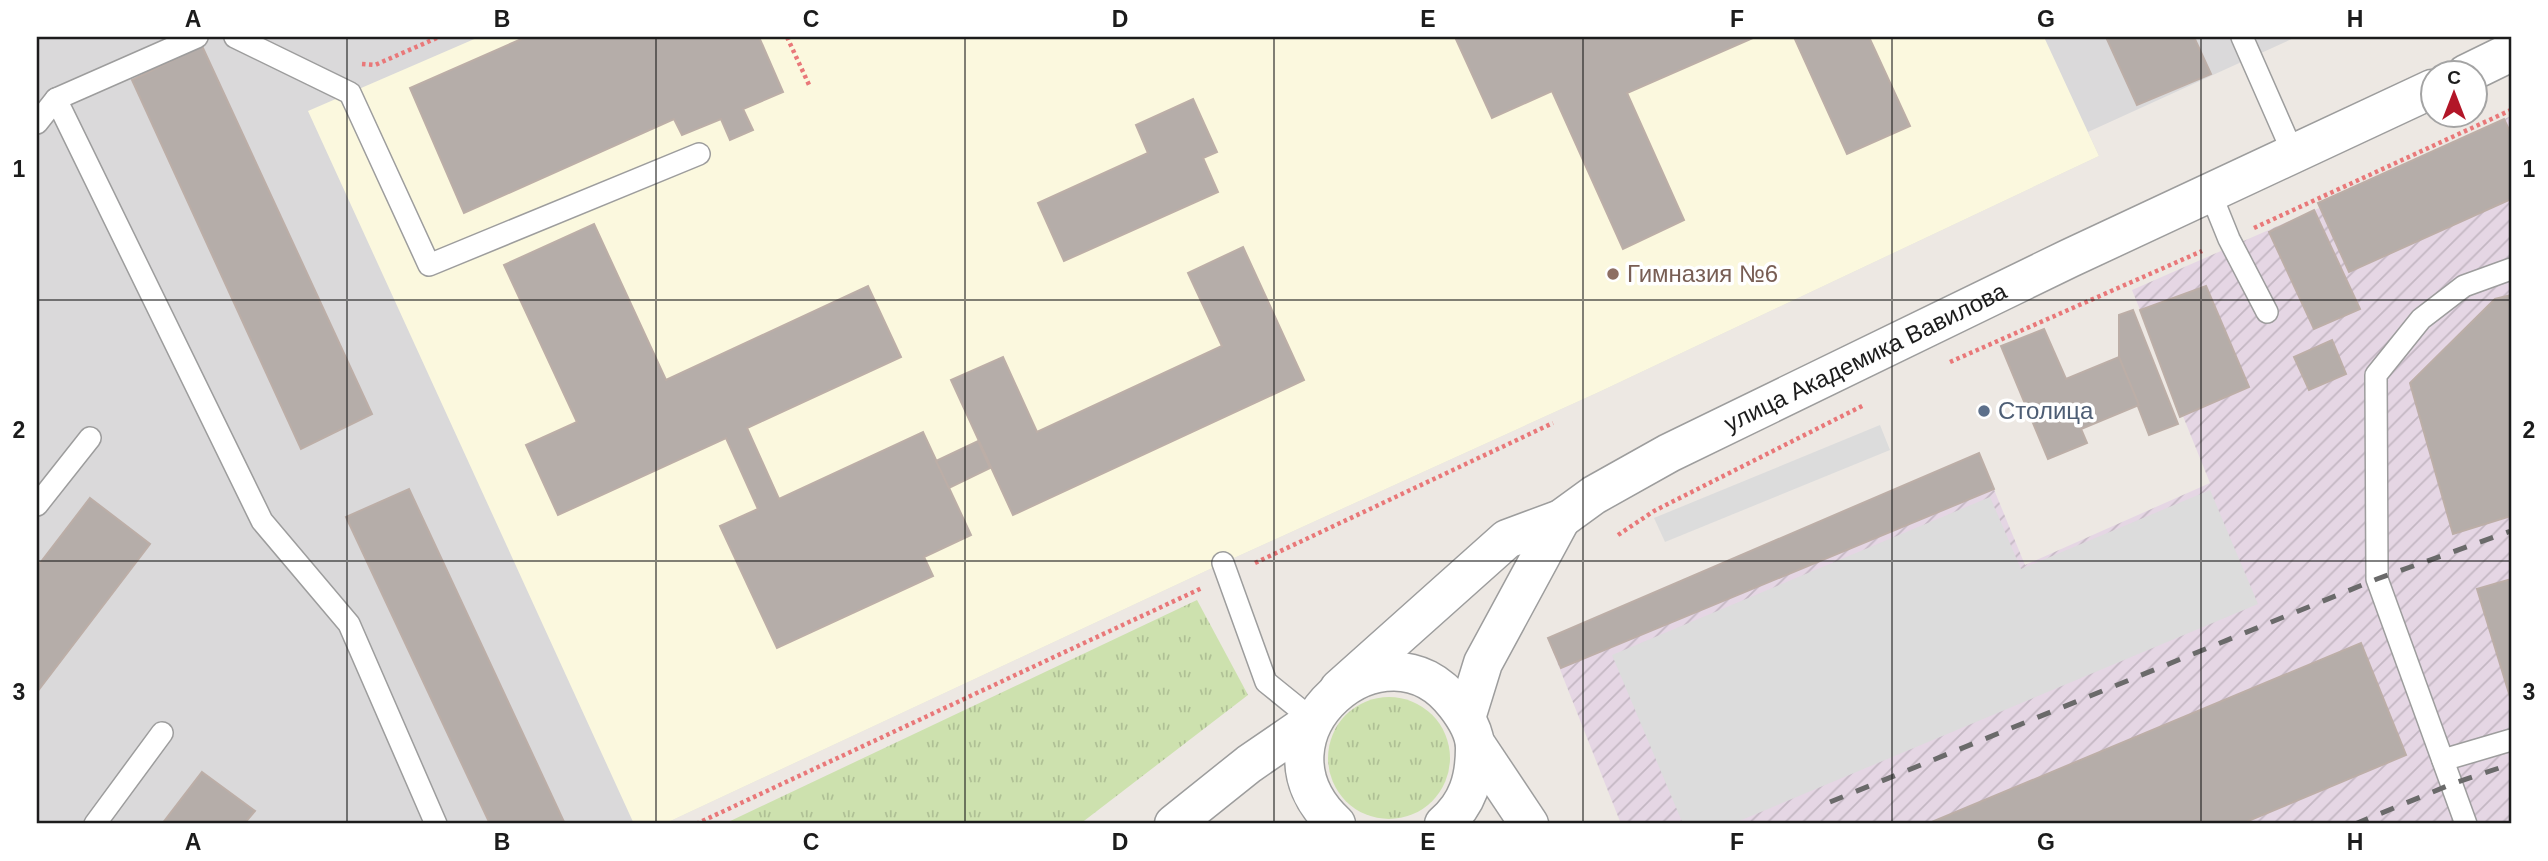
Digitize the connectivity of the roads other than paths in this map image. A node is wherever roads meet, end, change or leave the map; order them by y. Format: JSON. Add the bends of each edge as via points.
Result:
{"nodes":[{"id":1,"x":197,"y":37,"type":"edge"},
{"id":2,"x":235,"y":37,"type":"edge"},
{"id":3,"x":2242,"y":37,"type":"edge"},
{"id":4,"x":2511,"y":54,"type":"edge"},
{"id":5,"x":2488,"y":64,"type":"edge"},
{"id":6,"x":2418,"y":95,"type":"edge"},
{"id":7,"x":56,"y":99,"type":"junction"},
{"id":8,"x":37,"y":123,"type":"edge"},
{"id":9,"x":2293,"y":153,"type":"junction"},
{"id":10,"x":699,"y":154,"type":"dead end"},
{"id":11,"x":2210,"y":192,"type":"junction"},
{"id":12,"x":2511,"y":269,"type":"edge"},
{"id":13,"x":2267,"y":312,"type":"dead end"},
{"id":14,"x":90,"y":438,"type":"dead end"},
{"id":15,"x":37,"y":505,"type":"edge"},
{"id":16,"x":1561,"y":519,"type":"junction"},
{"id":17,"x":1226,"y":569,"type":"road end"},
{"id":18,"x":1339,"y":689,"type":"junction"},
{"id":19,"x":1313,"y":720,"type":"junction"},
{"id":20,"x":1471,"y":731,"type":"junction"},
{"id":21,"x":162,"y":733,"type":"dead end"},
{"id":22,"x":2511,"y":740,"type":"edge"},
{"id":23,"x":2443,"y":760,"type":"junction"},
{"id":24,"x":95,"y":824,"type":"edge"},
{"id":25,"x":436,"y":824,"type":"edge"},
{"id":26,"x":1174,"y":824,"type":"edge"},
{"id":27,"x":1336,"y":824,"type":"edge"},
{"id":28,"x":1444,"y":824,"type":"edge"},
{"id":29,"x":1528,"y":824,"type":"edge"},
{"id":30,"x":2466,"y":824,"type":"edge"}],
"edges":[{"from":1,"to":7,"type":"lane"},
{"from":2,"to":10,"type":"lane","via":[[351,93],[429,265]]},
{"from":3,"to":9,"type":"lane"},
{"from":4,"to":5,"type":"street"},
{"from":6,"to":9,"type":"street","name":"улица Академика Вавилова"},
{"from":7,"to":8,"type":"lane"},
{"from":7,"to":25,"type":"lane","via":[[262,521],[349,624]]},
{"from":9,"to":11,"type":"street","name":"улица Академика Вавилова"},
{"from":11,"to":13,"type":"lane"},
{"from":11,"to":16,"type":"street","name":"улица Академика Вавилова","via":[[1669,453]]},
{"from":12,"to":23,"type":"lane","via":[[2464,286],[2421,319],[2376,375],[2377,579]]},
{"from":14,"to":15,"type":"lane"},
{"from":16,"to":18,"type":"street","name":"улица Академика Вавилова","via":[[1507,539]]},
{"from":16,"to":20,"type":"street","via":[[1483,663]]},
{"from":17,"to":19,"type":"lane","via":[[1266,682]]},
{"from":18,"to":19,"type":"street","name":"улица Академика Вавилова"},
{"from":18,"to":20,"type":"street","via":[[1365,675],[1395,672],[1424,679],[1448,695]]},
{"from":19,"to":26,"type":"street"},
{"from":19,"to":27,"type":"street","via":[[1305,743],[1304,767],[1322,812]]},
{"from":20,"to":28,"type":"street","via":[[1475,772],[1465,800]]},
{"from":20,"to":29,"type":"street"},
{"from":21,"to":24,"type":"lane"},
{"from":22,"to":23,"type":"lane"},
{"from":23,"to":30,"type":"lane"}]}
